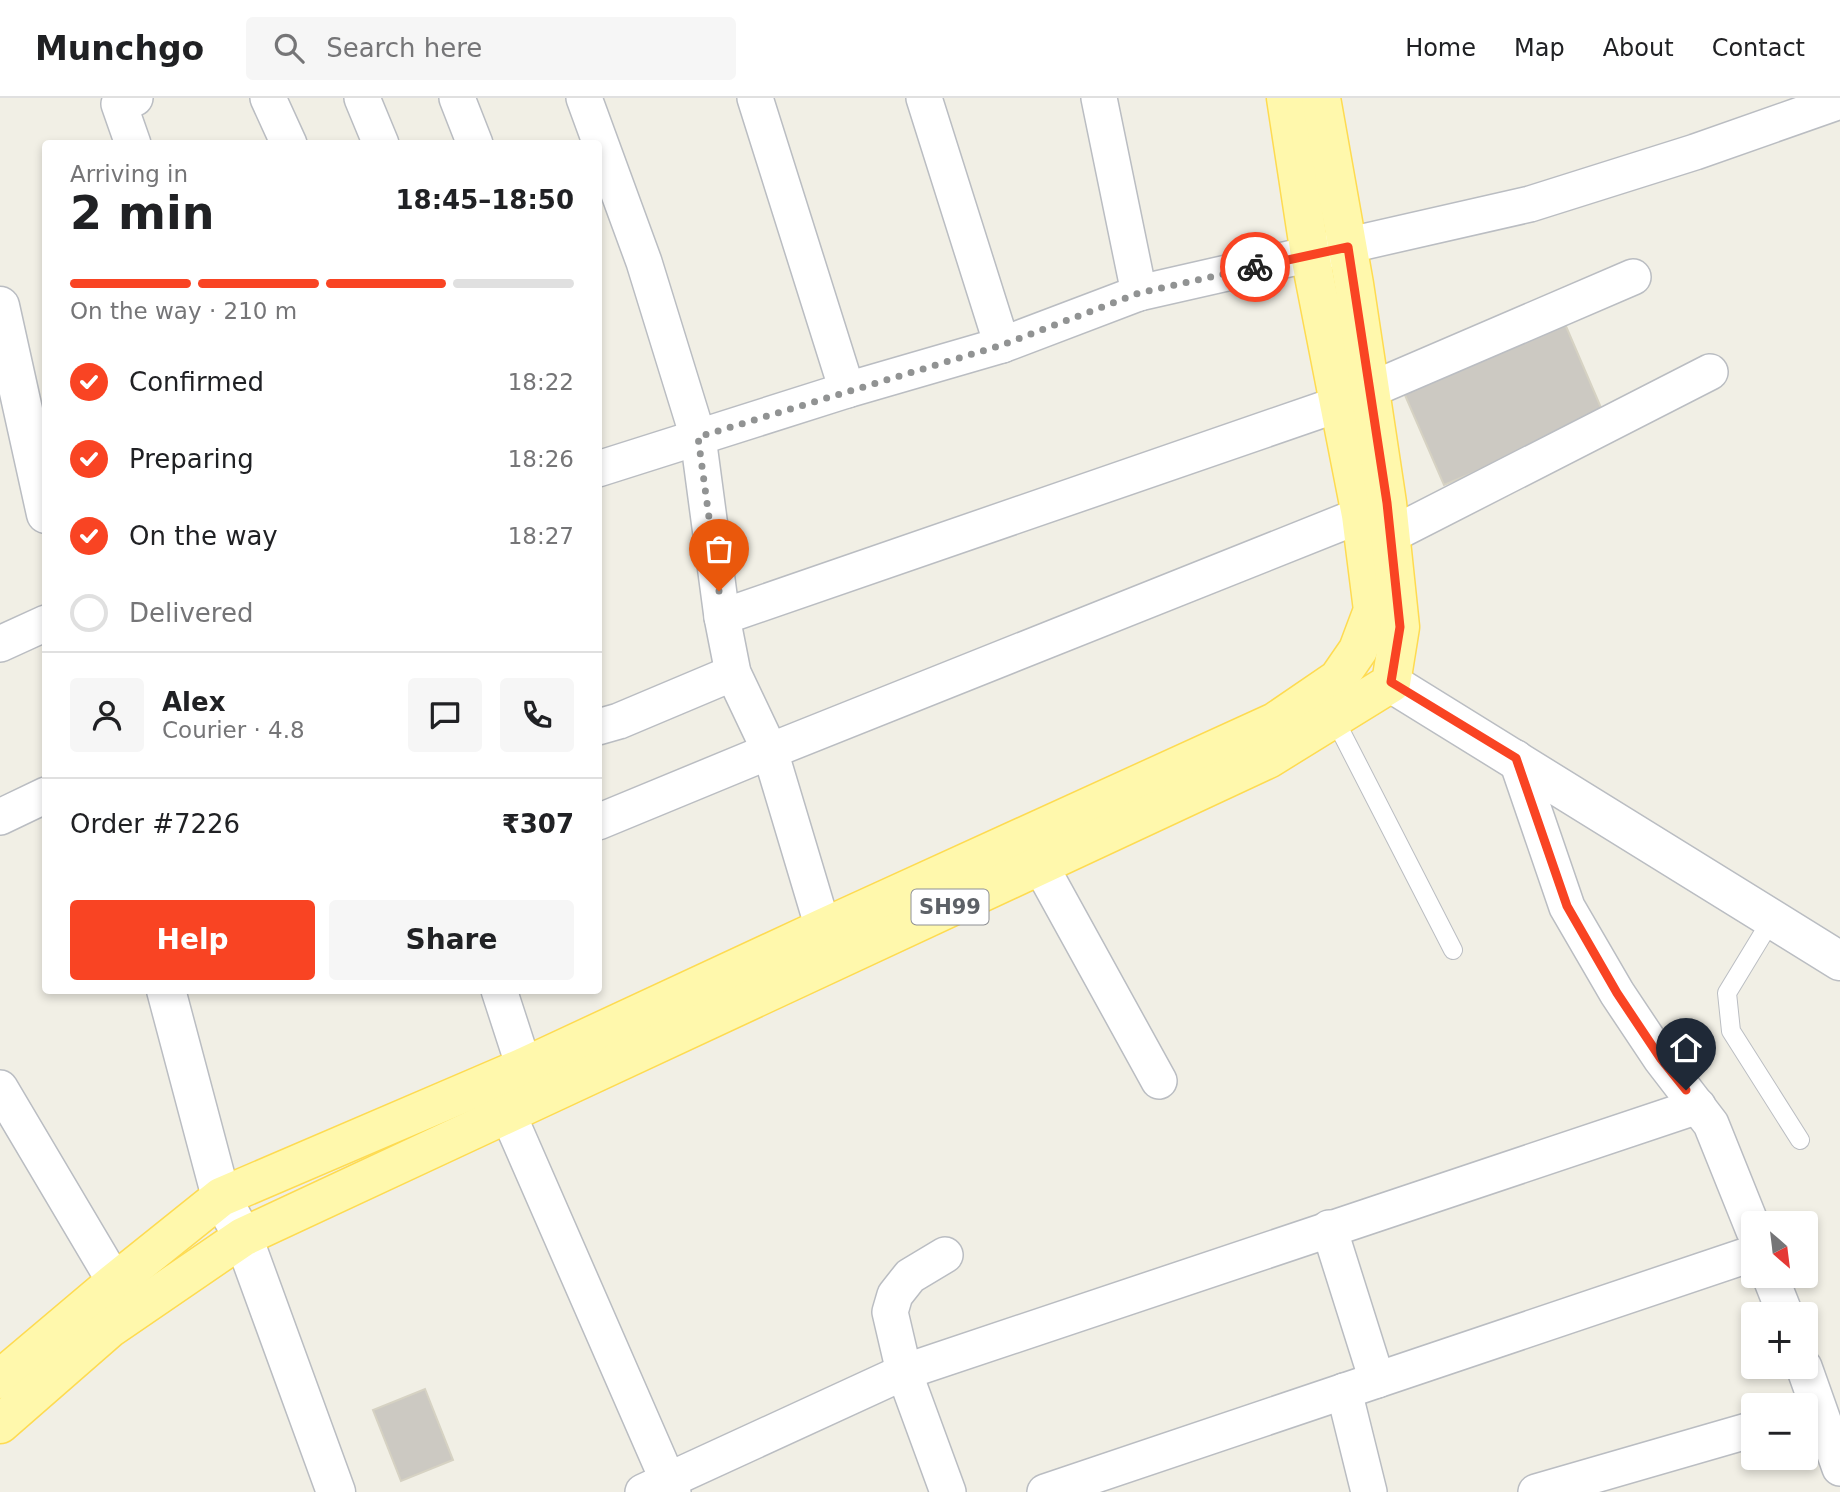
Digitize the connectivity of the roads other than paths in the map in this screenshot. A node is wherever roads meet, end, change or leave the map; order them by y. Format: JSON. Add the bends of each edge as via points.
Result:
{"nodes":[{"id":1,"x":268,"y":98,"type":"edge"},
{"id":2,"x":362,"y":98,"type":"edge"},
{"id":3,"x":457,"y":98,"type":"edge"},
{"id":4,"x":584,"y":98,"type":"edge"},
{"id":5,"x":755,"y":98,"type":"edge"},
{"id":6,"x":925,"y":98,"type":"edge"},
{"id":7,"x":1099,"y":98,"type":"edge"},
{"id":8,"x":1286,"y":98,"type":"edge"},
{"id":9,"x":1321,"y":98,"type":"edge"},
{"id":10,"x":123,"y":100,"type":"edge"},
{"id":11,"x":1840,"y":101,"type":"edge"},
{"id":12,"x":132,"y":140,"type":"edge"},
{"id":13,"x":287,"y":140,"type":"edge"},
{"id":14,"x":379,"y":140,"type":"edge"},
{"id":15,"x":473,"y":140,"type":"edge"},
{"id":16,"x":599,"y":140,"type":"edge"},
{"id":17,"x":602,"y":147,"type":"edge"},
{"id":18,"x":1348,"y":247,"type":"junction"},
{"id":19,"x":1310,"y":255,"type":"junction"},
{"id":20,"x":1633,"y":276,"type":"dead end"},
{"id":21,"x":1139,"y":293,"type":"junction"},
{"id":22,"x":0,"y":306,"type":"edge"},
{"id":23,"x":1002,"y":345,"type":"junction"},
{"id":24,"x":1710,"y":372,"type":"dead end"},
{"id":25,"x":847,"y":390,"type":"junction"},
{"id":26,"x":1354,"y":397,"type":"junction"},
{"id":27,"x":698,"y":437,"type":"junction"},
{"id":28,"x":602,"y":468,"type":"edge"},
{"id":29,"x":42,"y":496,"type":"edge"},
{"id":30,"x":1376,"y":525,"type":"junction"},
{"id":31,"x":722,"y":617,"type":"junction"},
{"id":32,"x":42,"y":625,"type":"edge"},
{"id":33,"x":0,"y":644,"type":"edge"},
{"id":34,"x":733,"y":673,"type":"junction"},
{"id":35,"x":1391,"y":682,"type":"junction"},
{"id":36,"x":1334,"y":718,"type":"junction"},
{"id":37,"x":602,"y":726,"type":"edge"},
{"id":38,"x":770,"y":751,"type":"junction"},
{"id":39,"x":1516,"y":758,"type":"junction"},
{"id":40,"x":42,"y":797,"type":"edge"},
{"id":41,"x":0,"y":817,"type":"edge"},
{"id":42,"x":602,"y":820,"type":"edge"},
{"id":43,"x":1040,"y":865,"type":"junction"},
{"id":44,"x":1772,"y":919,"type":"junction"},
{"id":45,"x":823,"y":928,"type":"junction"},
{"id":46,"x":1453,"y":950,"type":"dead end"},
{"id":47,"x":1840,"y":961,"type":"edge"},
{"id":48,"x":167,"y":994,"type":"edge"},
{"id":49,"x":500,"y":994,"type":"edge"},
{"id":50,"x":524,"y":1067,"type":"junction"},
{"id":51,"x":1159,"y":1081,"type":"dead end"},
{"id":52,"x":0,"y":1088,"type":"edge"},
{"id":53,"x":1698,"y":1105,"type":"junction"},
{"id":54,"x":508,"y":1114,"type":"junction"},
{"id":55,"x":1800,"y":1140,"type":"dead end"},
{"id":56,"x":220,"y":1198,"type":"junction"},
{"id":57,"x":1746,"y":1211,"type":"edge"},
{"id":58,"x":1329,"y":1228,"type":"junction"},
{"id":59,"x":243,"y":1237,"type":"junction"},
{"id":60,"x":945,"y":1255,"type":"dead end"},
{"id":61,"x":1741,"y":1257,"type":"edge"},
{"id":62,"x":115,"y":1282,"type":"junction"},
{"id":63,"x":904,"y":1372,"type":"junction"},
{"id":64,"x":0,"y":1379,"type":"edge"},
{"id":65,"x":1377,"y":1380,"type":"junction"},
{"id":66,"x":1344,"y":1391,"type":"junction"},
{"id":67,"x":1818,"y":1422,"type":"edge"},
{"id":68,"x":0,"y":1424,"type":"edge"},
{"id":69,"x":1741,"y":1433,"type":"edge"},
{"id":70,"x":1840,"y":1468,"type":"edge"},
{"id":71,"x":661,"y":1488,"type":"edge"},
{"id":72,"x":336,"y":1492,"type":"edge"},
{"id":73,"x":948,"y":1492,"type":"edge"},
{"id":74,"x":1045,"y":1492,"type":"edge"},
{"id":75,"x":1368,"y":1492,"type":"edge"},
{"id":76,"x":1536,"y":1492,"type":"edge"}],
"edges":[{"from":1,"to":13,"type":"street"},
{"from":2,"to":14,"type":"street"},
{"from":3,"to":15,"type":"street"},
{"from":4,"to":16,"type":"street"},
{"from":5,"to":25,"type":"street"},
{"from":6,"to":23,"type":"street"},
{"from":7,"to":21,"type":"street"},
{"from":8,"to":19,"type":"main road","number":"SH99"},
{"from":9,"to":18,"type":"main road","number":"SH99"},
{"from":10,"to":12,"type":"street"},
{"from":11,"to":18,"type":"street","via":[[1530,204]]},
{"from":17,"to":27,"type":"street","via":[[644,262]]},
{"from":18,"to":19,"type":"street"},
{"from":18,"to":26,"type":"main road","number":"SH99"},
{"from":19,"to":21,"type":"street"},
{"from":19,"to":26,"type":"main road","number":"SH99"},
{"from":20,"to":26,"type":"street"},
{"from":21,"to":23,"type":"street"},
{"from":22,"to":29,"type":"street"},
{"from":23,"to":25,"type":"street"},
{"from":24,"to":30,"type":"street"},
{"from":25,"to":27,"type":"street"},
{"from":26,"to":30,"type":"main road","number":"SH99"},
{"from":26,"to":31,"type":"street"},
{"from":27,"to":28,"type":"street"},
{"from":27,"to":31,"type":"street"},
{"from":30,"to":35,"type":"main road","number":"SH99","via":[[1400,627]]},
{"from":30,"to":38,"type":"street"},
{"from":30,"to":45,"type":"main road","number":"SH99","via":[[1373,610],[1359,650],[1338,678],[1275,722]]},
{"from":31,"to":34,"type":"street"},
{"from":32,"to":33,"type":"street"},
{"from":34,"to":37,"type":"street"},
{"from":34,"to":38,"type":"street"},
{"from":35,"to":36,"type":"main road","number":"SH99"},
{"from":35,"to":39,"type":"street"},
{"from":36,"to":43,"type":"main road","number":"SH99","via":[[1268,759]]},
{"from":36,"to":46,"type":"lane"},
{"from":38,"to":42,"type":"street"},
{"from":38,"to":45,"type":"street"},
{"from":39,"to":44,"type":"street"},
{"from":39,"to":53,"type":"street","via":[[1567,906],[1632,1015]]},
{"from":40,"to":41,"type":"street"},
{"from":43,"to":51,"type":"street"},
{"from":43,"to":54,"type":"main road","number":"SH99"},
{"from":44,"to":47,"type":"street"},
{"from":44,"to":55,"type":"lane","via":[[1727,993],[1731,1031]]},
{"from":45,"to":50,"type":"main road","number":"SH99"},
{"from":48,"to":56,"type":"street"},
{"from":49,"to":50,"type":"street"},
{"from":50,"to":56,"type":"main road","number":"SH99"},
{"from":52,"to":62,"type":"street"},
{"from":53,"to":57,"type":"street","via":[[1711,1124]]},
{"from":53,"to":58,"type":"street"},
{"from":54,"to":59,"type":"main road","number":"SH99"},
{"from":54,"to":71,"type":"street"},
{"from":56,"to":59,"type":"street"},
{"from":56,"to":62,"type":"main road","number":"SH99"},
{"from":58,"to":63,"type":"street"},
{"from":58,"to":65,"type":"street"},
{"from":59,"to":68,"type":"main road","number":"SH99","via":[[110,1328]]},
{"from":59,"to":72,"type":"street"},
{"from":60,"to":63,"type":"street","via":[[910,1276],[895,1295],[890,1312]]},
{"from":61,"to":65,"type":"street"},
{"from":62,"to":64,"type":"main road","number":"SH99"},
{"from":63,"to":71,"type":"street"},
{"from":63,"to":73,"type":"street"},
{"from":65,"to":66,"type":"street"},
{"from":66,"to":74,"type":"street"},
{"from":66,"to":75,"type":"street"},
{"from":67,"to":70,"type":"street"},
{"from":69,"to":76,"type":"street"}]}
